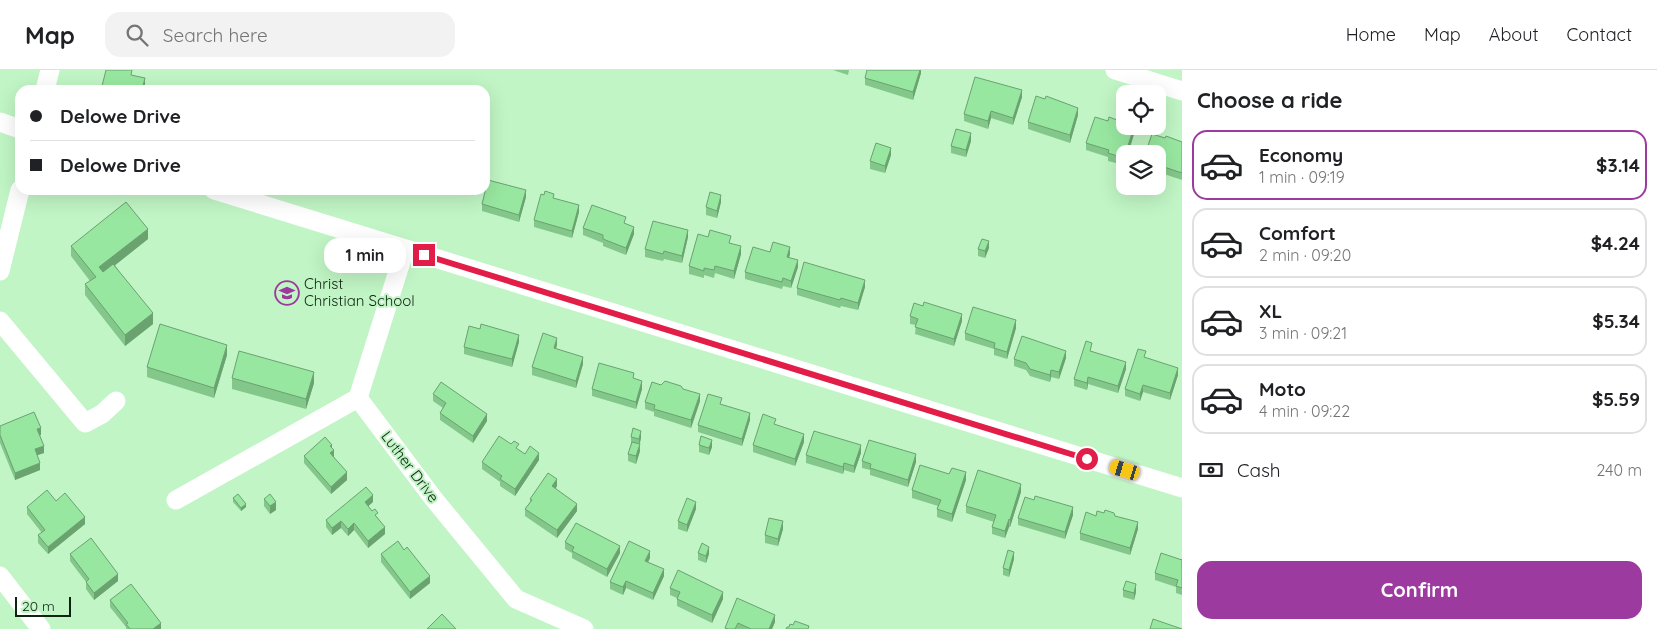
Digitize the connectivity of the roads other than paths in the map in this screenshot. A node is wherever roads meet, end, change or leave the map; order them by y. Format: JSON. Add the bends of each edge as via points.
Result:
{"nodes":[{"id":1,"x":50,"y":70,"type":"edge"},
{"id":2,"x":1115,"y":70,"type":"edge"},
{"id":3,"x":46,"y":85,"type":"edge"},
{"id":4,"x":1182,"y":91,"type":"edge"},
{"id":5,"x":0,"y":122,"type":"edge"},
{"id":6,"x":15,"y":127,"type":"edge"},
{"id":7,"x":19,"y":195,"type":"edge"},
{"id":8,"x":230,"y":195,"type":"edge"},
{"id":9,"x":405,"y":249,"type":"junction"},
{"id":10,"x":0,"y":272,"type":"edge"},
{"id":11,"x":0,"y":321,"type":"edge"},
{"id":12,"x":358,"y":398,"type":"junction"},
{"id":13,"x":116,"y":401,"type":"dead end"},
{"id":14,"x":1182,"y":488,"type":"edge"},
{"id":15,"x":176,"y":500,"type":"dead end"},
{"id":16,"x":0,"y":576,"type":"edge"},
{"id":17,"x":41,"y":629,"type":"edge"},
{"id":18,"x":584,"y":629,"type":"edge"}],
"edges":[{"from":1,"to":3,"type":"street"},
{"from":2,"to":4,"type":"street"},
{"from":5,"to":6,"type":"street"},
{"from":7,"to":10,"type":"street"},
{"from":8,"to":9,"type":"street"},
{"from":9,"to":12,"type":"street"},
{"from":9,"to":14,"type":"street"},
{"from":11,"to":13,"type":"street","via":[[85,423]]},
{"from":12,"to":15,"type":"street"},
{"from":12,"to":18,"type":"street","name":"Luther Drive","via":[[433,498],[516,599]]},
{"from":16,"to":17,"type":"street"}]}
